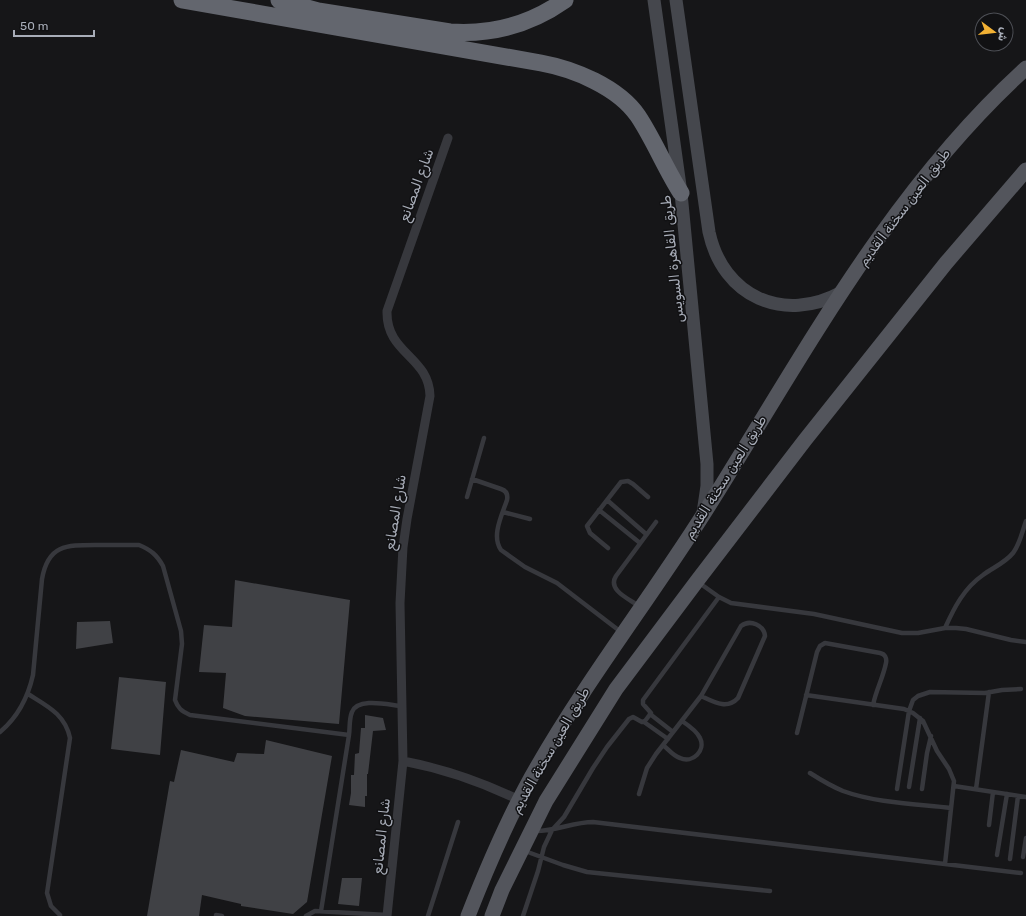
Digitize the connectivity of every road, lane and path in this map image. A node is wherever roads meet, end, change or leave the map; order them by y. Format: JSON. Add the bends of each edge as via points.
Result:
{"nodes":[{"id":1,"x":182,"y":0,"type":"edge"},
{"id":2,"x":279,"y":0,"type":"edge"},
{"id":3,"x":565,"y":0,"type":"edge"},
{"id":4,"x":654,"y":0,"type":"edge"},
{"id":5,"x":676,"y":0,"type":"edge"},
{"id":6,"x":1026,"y":68,"type":"edge"},
{"id":7,"x":448,"y":138,"type":"dead end"},
{"id":8,"x":1026,"y":170,"type":"edge"},
{"id":9,"x":681,"y":193,"type":"junction"},
{"id":10,"x":842,"y":292,"type":"junction"},
{"id":11,"x":484,"y":438,"type":"dead end"},
{"id":12,"x":472,"y":480,"type":"junction"},
{"id":13,"x":467,"y":497,"type":"dead end"},
{"id":14,"x":648,"y":498,"type":"dead end"},
{"id":15,"x":607,"y":500,"type":"junction"},
{"id":16,"x":599,"y":510,"type":"junction"},
{"id":17,"x":503,"y":512,"type":"junction"},
{"id":18,"x":702,"y":516,"type":"junction"},
{"id":19,"x":530,"y":519,"type":"dead end"},
{"id":20,"x":656,"y":522,"type":"dead end"},
{"id":21,"x":1026,"y":522,"type":"edge"},
{"id":22,"x":646,"y":534,"type":"junction"},
{"id":23,"x":640,"y":543,"type":"junction"},
{"id":24,"x":608,"y":548,"type":"dead end"},
{"id":25,"x":697,"y":581,"type":"junction"},
{"id":26,"x":719,"y":598,"type":"junction"},
{"id":27,"x":640,"y":607,"type":"junction"},
{"id":28,"x":945,"y":628,"type":"junction"},
{"id":29,"x":622,"y":634,"type":"junction"},
{"id":30,"x":1026,"y":642,"type":"edge"},
{"id":31,"x":1021,"y":689,"type":"dead end"},
{"id":32,"x":989,"y":692,"type":"junction"},
{"id":33,"x":28,"y":694,"type":"junction"},
{"id":34,"x":806,"y":695,"type":"junction"},
{"id":35,"x":701,"y":696,"type":"junction"},
{"id":36,"x":873,"y":705,"type":"junction"},
{"id":37,"x":402,"y":706,"type":"junction"},
{"id":38,"x":909,"y":711,"type":"junction"},
{"id":39,"x":650,"y":714,"type":"junction"},
{"id":40,"x":920,"y":718,"type":"junction"},
{"id":41,"x":682,"y":720,"type":"junction"},
{"id":42,"x":644,"y":722,"type":"junction"},
{"id":43,"x":0,"y":732,"type":"edge"},
{"id":44,"x":673,"y":732,"type":"junction"},
{"id":45,"x":796,"y":733,"type":"dead end"},
{"id":46,"x":349,"y":735,"type":"junction"},
{"id":47,"x":931,"y":736,"type":"junction"},
{"id":48,"x":668,"y":739,"type":"junction"},
{"id":49,"x":663,"y":745,"type":"junction"},
{"id":50,"x":403,"y":761,"type":"junction"},
{"id":51,"x":810,"y":773,"type":"dead end"},
{"id":52,"x":954,"y":786,"type":"junction"},
{"id":53,"x":909,"y":787,"type":"dead end"},
{"id":54,"x":897,"y":789,"type":"dead end"},
{"id":55,"x":922,"y":789,"type":"dead end"},
{"id":56,"x":976,"y":789,"type":"junction"},
{"id":57,"x":993,"y":792,"type":"junction"},
{"id":58,"x":639,"y":794,"type":"dead end"},
{"id":59,"x":1007,"y":794,"type":"junction"},
{"id":60,"x":1018,"y":796,"type":"junction"},
{"id":61,"x":1026,"y":798,"type":"edge"},
{"id":62,"x":519,"y":800,"type":"junction"},
{"id":63,"x":951,"y":808,"type":"junction"},
{"id":64,"x":458,"y":822,"type":"dead end"},
{"id":65,"x":989,"y":825,"type":"dead end"},
{"id":66,"x":530,"y":830,"type":"junction"},
{"id":67,"x":552,"y":830,"type":"junction"},
{"id":68,"x":1026,"y":838,"type":"edge"},
{"id":69,"x":521,"y":849,"type":"junction"},
{"id":70,"x":997,"y":855,"type":"dead end"},
{"id":71,"x":1023,"y":857,"type":"dead end"},
{"id":72,"x":542,"y":858,"type":"junction"},
{"id":73,"x":1010,"y":859,"type":"dead end"},
{"id":74,"x":945,"y":864,"type":"junction"},
{"id":75,"x":1022,"y":873,"type":"dead end"},
{"id":76,"x":770,"y":891,"type":"dead end"},
{"id":77,"x":321,"y":911,"type":"junction"},
{"id":78,"x":60,"y":915,"type":"dead end"},
{"id":79,"x":216,"y":915,"type":"dead end"},
{"id":80,"x":387,"y":915,"type":"edge"},
{"id":81,"x":222,"y":916,"type":"edge"},
{"id":82,"x":306,"y":916,"type":"edge"},
{"id":83,"x":428,"y":916,"type":"edge"},
{"id":84,"x":468,"y":916,"type":"edge"},
{"id":85,"x":492,"y":916,"type":"edge"},
{"id":86,"x":522,"y":916,"type":"edge"}],
"edges":[{"from":1,"to":9,"type":"highway","via":[[541,63],[594,80],[633,111]]},
{"from":2,"to":3,"type":"highway","via":[[318,11],[464,33],[516,25],[547,12]]},
{"from":4,"to":9,"type":"main road","name":"طريق القاهرة السويس"},
{"from":5,"to":10,"type":"main road","via":[[709,232],[721,264],[744,290],[775,304],[810,304]]},
{"from":6,"to":10,"type":"main road","name":"طريق العين سخنة القديم","via":[[945,150],[882,233]]},
{"from":7,"to":37,"type":"street","name":"شارع المصانع","via":[[387,311],[388,325],[394,338],[423,370],[430,389],[403,547],[400,603]]},
{"from":8,"to":25,"type":"main road","name":"طريق العين سخنة القديم","via":[[946,262]]},
{"from":9,"to":18,"type":"main road","name":"طريق القاهرة السويس","via":[[707,464],[707,486]]},
{"from":10,"to":18,"type":"main road","name":"طريق العين سخنة القديم"},
{"from":11,"to":12,"type":"lane"},
{"from":12,"to":13,"type":"lane"},
{"from":12,"to":17,"type":"lane","via":[[504,490],[508,497]]},
{"from":14,"to":15,"type":"lane","via":[[628,481],[621,482]]},
{"from":15,"to":16,"type":"lane"},
{"from":15,"to":22,"type":"lane"},
{"from":16,"to":23,"type":"lane"},
{"from":16,"to":24,"type":"lane","via":[[588,524],[588,529]]},
{"from":17,"to":19,"type":"lane"},
{"from":17,"to":29,"type":"lane","via":[[496,536],[501,550],[557,583]]},
{"from":18,"to":27,"type":"main road","name":"طريق العين سخنة القديم"},
{"from":20,"to":22,"type":"lane"},
{"from":21,"to":28,"type":"lane","via":[[1012,554],[981,576],[968,589],[957,603]]},
{"from":22,"to":23,"type":"lane"},
{"from":23,"to":27,"type":"lane","via":[[616,576],[613,585]]},
{"from":25,"to":26,"type":"lane"},
{"from":25,"to":66,"type":"main road","name":"طريق العين سخنة القديم","via":[[616,689]]},
{"from":26,"to":28,"type":"lane","via":[[731,603],[814,614],[897,633],[918,633]]},
{"from":26,"to":39,"type":"lane","via":[[643,700]]},
{"from":27,"to":29,"type":"main road","name":"طريق العين سخنة القديم"},
{"from":28,"to":30,"type":"lane","via":[[966,629]]},
{"from":29,"to":62,"type":"main road","name":"طريق العين سخنة القديم","via":[[594,674]]},
{"from":31,"to":32,"type":"lane"},
{"from":32,"to":38,"type":"lane","via":[[930,692],[913,700]]},
{"from":32,"to":56,"type":"lane"},
{"from":33,"to":43,"type":"lane","via":[[18,712]]},
{"from":33,"to":46,"type":"lane","via":[[33,674],[42,578],[44,566],[50,556],[60,548],[72,545],[140,545],[158,556],[178,617],[182,644],[175,700],[183,712],[190,715]]},
{"from":33,"to":78,"type":"lane","via":[[60,717],[70,738],[47,893],[50,906]]},
{"from":34,"to":36,"type":"lane"},
{"from":34,"to":36,"type":"lane","via":[[818,649],[822,644],[829,642],[885,655],[887,660]]},
{"from":34,"to":45,"type":"lane"},
{"from":35,"to":35,"type":"lane","via":[[741,626],[749,622],[761,627],[765,636],[738,698],[726,705]]},
{"from":35,"to":41,"type":"lane"},
{"from":36,"to":38,"type":"lane"},
{"from":37,"to":46,"type":"lane","via":[[360,704],[351,713]]},
{"from":37,"to":50,"type":"street","name":"شارع المصانع"},
{"from":38,"to":40,"type":"lane"},
{"from":38,"to":54,"type":"lane"},
{"from":39,"to":42,"type":"lane"},
{"from":39,"to":44,"type":"lane"},
{"from":40,"to":47,"type":"lane"},
{"from":40,"to":53,"type":"lane"},
{"from":41,"to":44,"type":"lane"},
{"from":41,"to":49,"type":"lane","via":[[700,738],[702,743],[699,753],[684,760]]},
{"from":42,"to":48,"type":"lane"},
{"from":42,"to":67,"type":"lane","via":[[634,717],[629,718],[592,768],[564,817]]},
{"from":44,"to":48,"type":"lane"},
{"from":46,"to":77,"type":"lane"},
{"from":47,"to":52,"type":"lane","via":[[952,775]]},
{"from":47,"to":55,"type":"lane"},
{"from":48,"to":49,"type":"lane"},
{"from":49,"to":58,"type":"lane","via":[[647,768]]},
{"from":50,"to":62,"type":"street","via":[[472,778]]},
{"from":50,"to":80,"type":"street","name":"شارع المصانع"},
{"from":51,"to":63,"type":"lane","via":[[832,786],[862,796]]},
{"from":52,"to":56,"type":"lane"},
{"from":52,"to":63,"type":"lane"},
{"from":56,"to":57,"type":"lane"},
{"from":57,"to":59,"type":"lane"},
{"from":57,"to":65,"type":"lane"},
{"from":59,"to":60,"type":"lane"},
{"from":59,"to":70,"type":"lane"},
{"from":60,"to":61,"type":"lane"},
{"from":60,"to":73,"type":"lane"},
{"from":62,"to":84,"type":"main road","name":"طريق العين سخنة القديم"},
{"from":63,"to":74,"type":"lane"},
{"from":64,"to":83,"type":"lane"},
{"from":66,"to":67,"type":"lane"},
{"from":66,"to":69,"type":"main road","name":"طريق العين سخنة القديم"},
{"from":67,"to":72,"type":"lane"},
{"from":67,"to":74,"type":"lane","via":[[580,822],[600,822]]},
{"from":68,"to":71,"type":"lane"},
{"from":69,"to":72,"type":"lane"},
{"from":69,"to":85,"type":"main road","name":"طريق العين سخنة القديم"},
{"from":72,"to":76,"type":"lane","via":[[599,874]]},
{"from":72,"to":86,"type":"lane"},
{"from":74,"to":75,"type":"lane"},
{"from":77,"to":80,"type":"lane"},
{"from":77,"to":82,"type":"lane","via":[[311,912]]},
{"from":79,"to":81,"type":"lane"}]}
